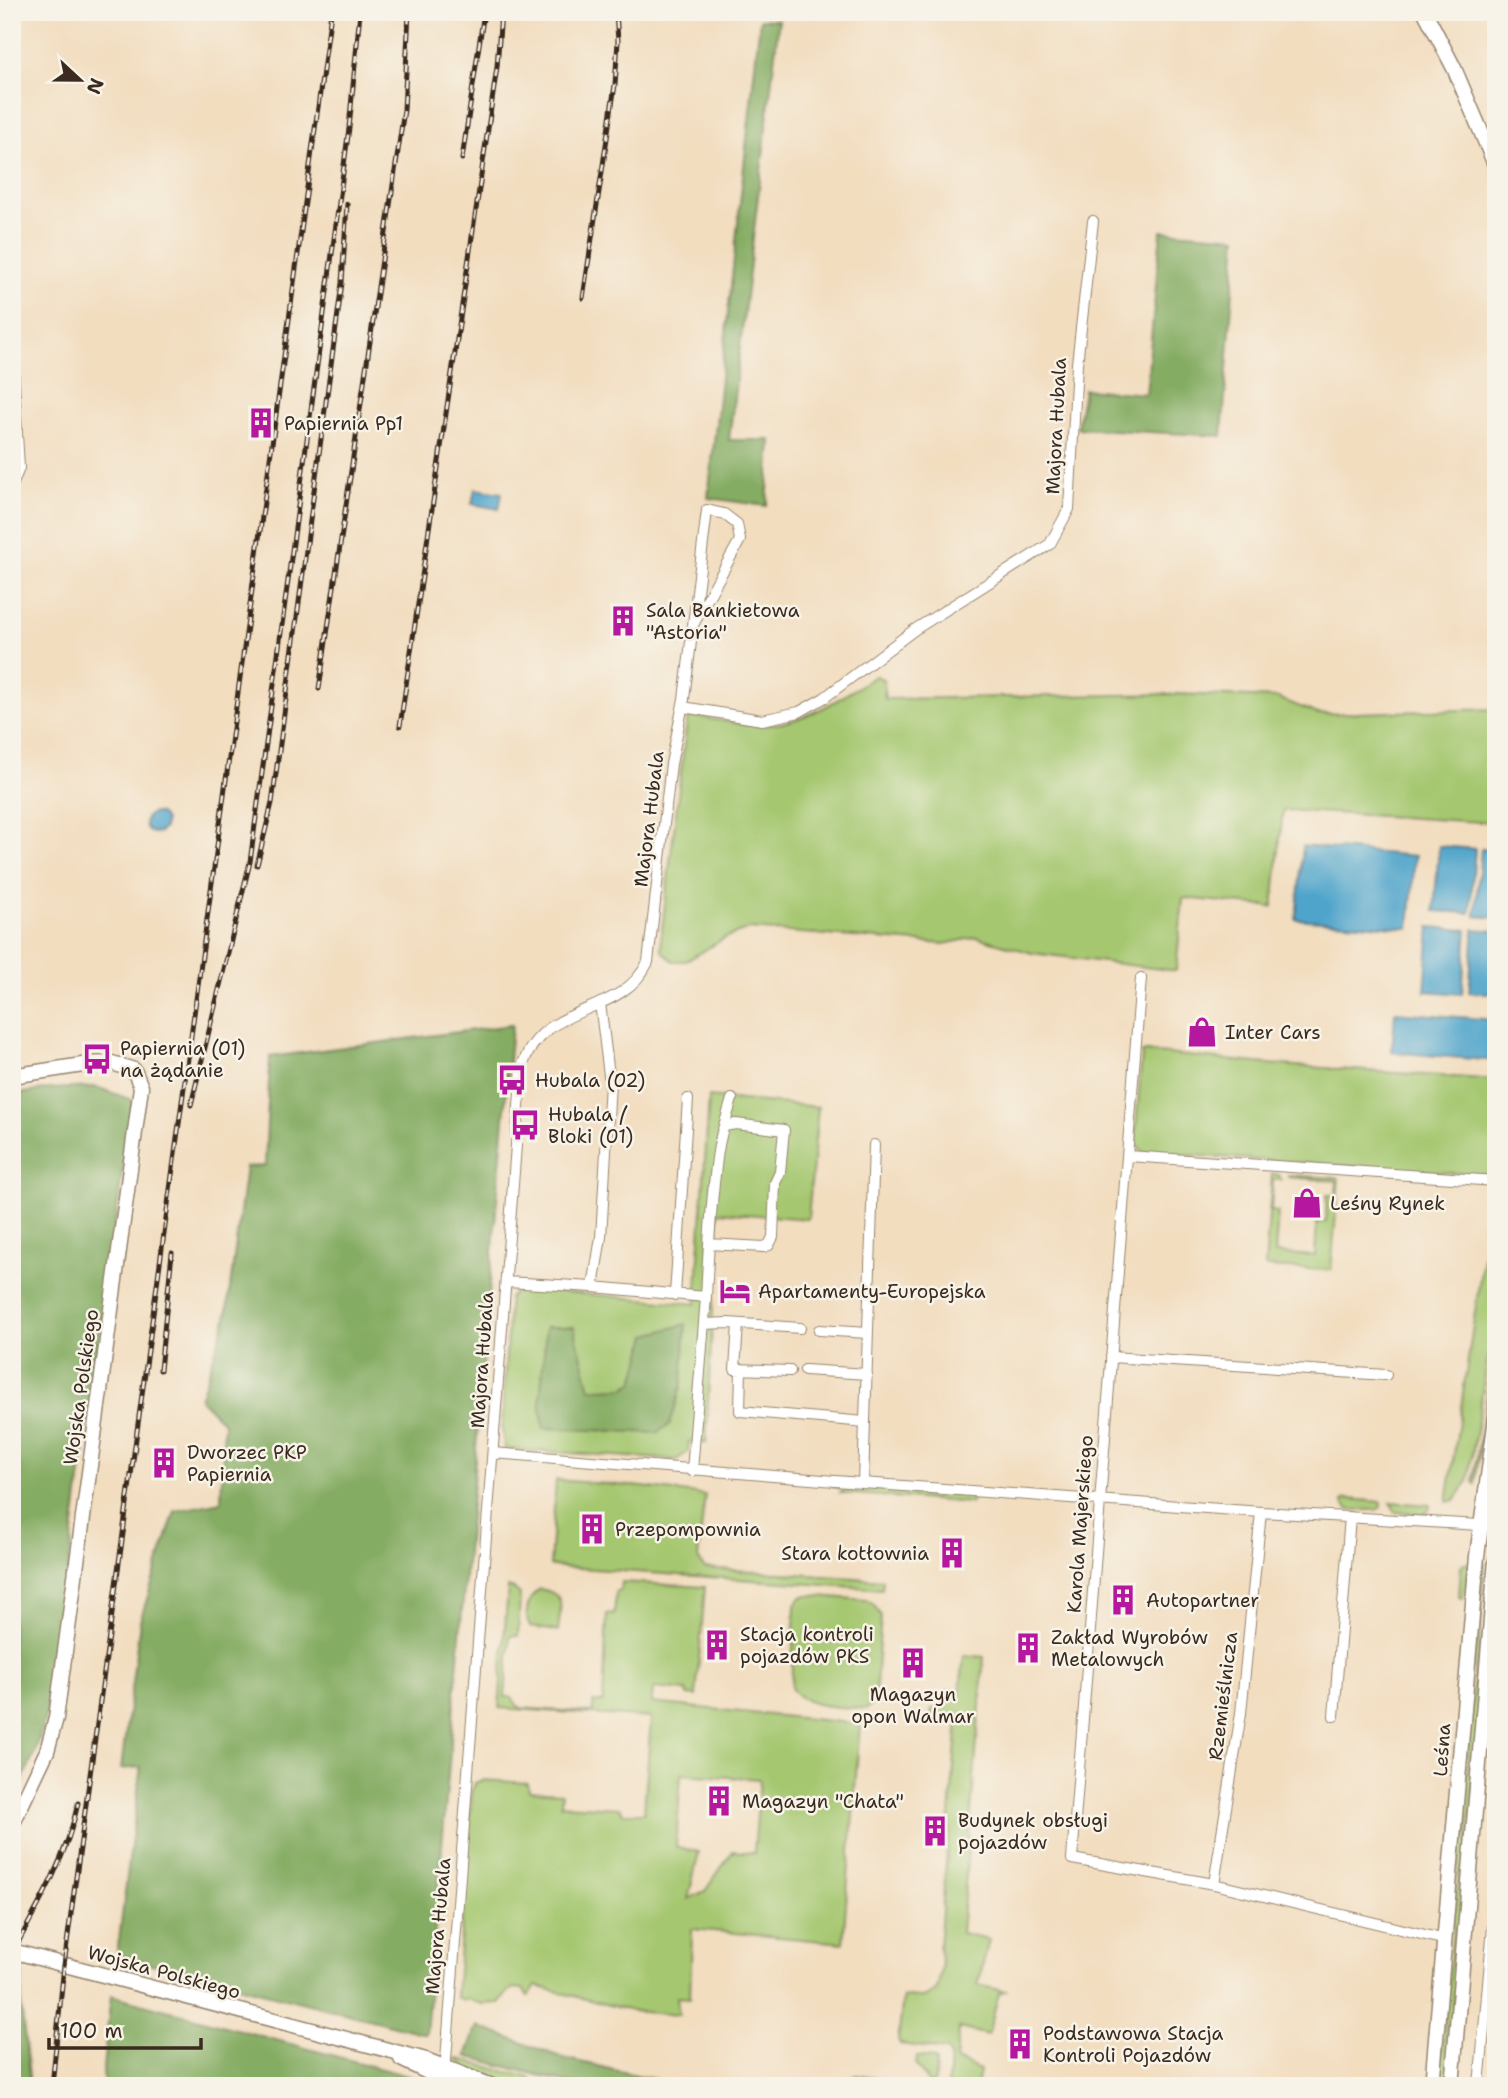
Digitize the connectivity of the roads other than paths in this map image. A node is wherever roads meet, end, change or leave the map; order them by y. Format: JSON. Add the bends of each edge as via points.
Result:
{"nodes":[{"id":1,"x":1425,"y":12,"type":"edge"},
{"id":2,"x":1496,"y":167,"type":"edge"},
{"id":3,"x":1093,"y":221,"type":"dead end"},
{"id":4,"x":12,"y":347,"type":"edge"},
{"id":5,"x":12,"y":486,"type":"edge"},
{"id":6,"x":694,"y":623,"type":"junction"},
{"id":7,"x":683,"y":707,"type":"junction"},
{"id":8,"x":1141,"y":978,"type":"dead end"},
{"id":9,"x":600,"y":1003,"type":"junction"},
{"id":10,"x":12,"y":1076,"type":"edge"},
{"id":11,"x":732,"y":1099,"type":"dead end"},
{"id":12,"x":688,"y":1100,"type":"dead end"},
{"id":13,"x":724,"y":1126,"type":"junction"},
{"id":14,"x":874,"y":1145,"type":"dead end"},
{"id":15,"x":1128,"y":1156,"type":"junction"},
{"id":16,"x":1496,"y":1181,"type":"edge"},
{"id":17,"x":709,"y":1244,"type":"junction"},
{"id":18,"x":506,"y":1282,"type":"junction"},
{"id":19,"x":593,"y":1287,"type":"junction"},
{"id":20,"x":675,"y":1295,"type":"junction"},
{"id":21,"x":706,"y":1297,"type":"junction"},
{"id":22,"x":704,"y":1324,"type":"junction"},
{"id":23,"x":738,"y":1324,"type":"junction"},
{"id":24,"x":800,"y":1328,"type":"dead end"},
{"id":25,"x":819,"y":1330,"type":"dead end"},
{"id":26,"x":868,"y":1333,"type":"junction"},
{"id":27,"x":1111,"y":1357,"type":"junction"},
{"id":28,"x":741,"y":1369,"type":"junction"},
{"id":29,"x":805,"y":1370,"type":"dead end"},
{"id":30,"x":790,"y":1371,"type":"dead end"},
{"id":31,"x":867,"y":1374,"type":"junction"},
{"id":32,"x":1386,"y":1375,"type":"dead end"},
{"id":33,"x":1496,"y":1418,"type":"edge"},
{"id":34,"x":865,"y":1422,"type":"junction"},
{"id":35,"x":493,"y":1453,"type":"junction"},
{"id":36,"x":692,"y":1471,"type":"junction"},
{"id":37,"x":863,"y":1483,"type":"junction"},
{"id":38,"x":1099,"y":1499,"type":"junction"},
{"id":39,"x":1261,"y":1512,"type":"junction"},
{"id":40,"x":1350,"y":1517,"type":"junction"},
{"id":41,"x":1496,"y":1525,"type":"edge"},
{"id":42,"x":1480,"y":1526,"type":"junction"},
{"id":43,"x":1496,"y":1560,"type":"edge"},
{"id":44,"x":1334,"y":1716,"type":"dead end"},
{"id":45,"x":12,"y":1825,"type":"edge"},
{"id":46,"x":1214,"y":1884,"type":"junction"},
{"id":47,"x":1496,"y":1893,"type":"edge"},
{"id":48,"x":1446,"y":1940,"type":"junction"},
{"id":49,"x":12,"y":1951,"type":"edge"},
{"id":50,"x":387,"y":2052,"type":"junction"},
{"id":51,"x":444,"y":2066,"type":"junction"},
{"id":52,"x":453,"y":2084,"type":"edge"},
{"id":53,"x":492,"y":2086,"type":"edge"},
{"id":54,"x":1432,"y":2086,"type":"edge"},
{"id":55,"x":1452,"y":2086,"type":"edge"},
{"id":56,"x":1479,"y":2086,"type":"edge"}],
"edges":[{"from":1,"to":2,"type":"main road"},
{"from":3,"to":7,"type":"street","name":"Majora Hubala","via":[[1077,364],[1069,509],[1051,544],[914,630],[799,712],[762,720]]},
{"from":4,"to":5,"type":"street","via":[[19,468]]},
{"from":6,"to":6,"type":"street","name":"Majora Hubala","via":[[740,540],[737,524],[724,514],[707,510]]},
{"from":6,"to":7,"type":"street","name":"Majora Hubala"},
{"from":7,"to":9,"type":"street","name":"Majora Hubala","via":[[671,764],[648,962],[634,984]]},
{"from":8,"to":15,"type":"street","name":"Karola Majerskiego"},
{"from":9,"to":18,"type":"street","name":"Majora Hubala","via":[[549,1028],[526,1055],[520,1082]]},
{"from":9,"to":19,"type":"street","via":[[610,1083],[601,1237]]},
{"from":10,"to":45,"type":"main road","name":"Wojska Polskiego","via":[[112,1063],[134,1070],[141,1087],[56,1718],[47,1751]]},
{"from":11,"to":13,"type":"street"},
{"from":12,"to":20,"type":"street"},
{"from":13,"to":17,"type":"street"},
{"from":13,"to":17,"type":"street","via":[[784,1130],[775,1183],[773,1237],[764,1247]]},
{"from":14,"to":26,"type":"street"},
{"from":15,"to":16,"type":"street"},
{"from":15,"to":27,"type":"street","name":"Karola Majerskiego"},
{"from":17,"to":21,"type":"street"},
{"from":18,"to":19,"type":"street"},
{"from":18,"to":35,"type":"street","name":"Majora Hubala"},
{"from":19,"to":20,"type":"street"},
{"from":20,"to":21,"type":"street"},
{"from":21,"to":22,"type":"street"},
{"from":22,"to":23,"type":"street"},
{"from":22,"to":36,"type":"street"},
{"from":23,"to":24,"type":"street"},
{"from":23,"to":28,"type":"street","via":[[735,1369]]},
{"from":25,"to":26,"type":"street"},
{"from":26,"to":31,"type":"street"},
{"from":27,"to":32,"type":"street"},
{"from":27,"to":38,"type":"street","name":"Karola Majerskiego"},
{"from":28,"to":30,"type":"street"},
{"from":28,"to":34,"type":"street","via":[[740,1411]]},
{"from":29,"to":31,"type":"street"},
{"from":31,"to":34,"type":"street"},
{"from":33,"to":42,"type":"main road","name":"Leśna"},
{"from":34,"to":37,"type":"street"},
{"from":35,"to":36,"type":"street"},
{"from":35,"to":51,"type":"street","name":"Majora Hubala"},
{"from":36,"to":37,"type":"street"},
{"from":37,"to":38,"type":"street"},
{"from":38,"to":39,"type":"street"},
{"from":38,"to":46,"type":"street","name":"Karola Majerskiego","via":[[1072,1859]]},
{"from":39,"to":40,"type":"street"},
{"from":39,"to":46,"type":"street","name":"Rzemieślnicza","via":[[1241,1713]]},
{"from":40,"to":42,"type":"street"},
{"from":40,"to":44,"type":"street"},
{"from":41,"to":42,"type":"street"},
{"from":42,"to":48,"type":"main road","name":"Leśna"},
{"from":43,"to":55,"type":"main road","name":"Leśna"},
{"from":46,"to":48,"type":"street","name":"Karola Majerskiego"},
{"from":47,"to":56,"type":"street"},
{"from":48,"to":54,"type":"main road","name":"Leśna"},
{"from":49,"to":50,"type":"main road","name":"Wojska Polskiego"},
{"from":50,"to":51,"type":"main road"},
{"from":50,"to":52,"type":"main road"},
{"from":51,"to":52,"type":"street","name":"Majora Hubala"},
{"from":51,"to":53,"type":"main road"}]}
